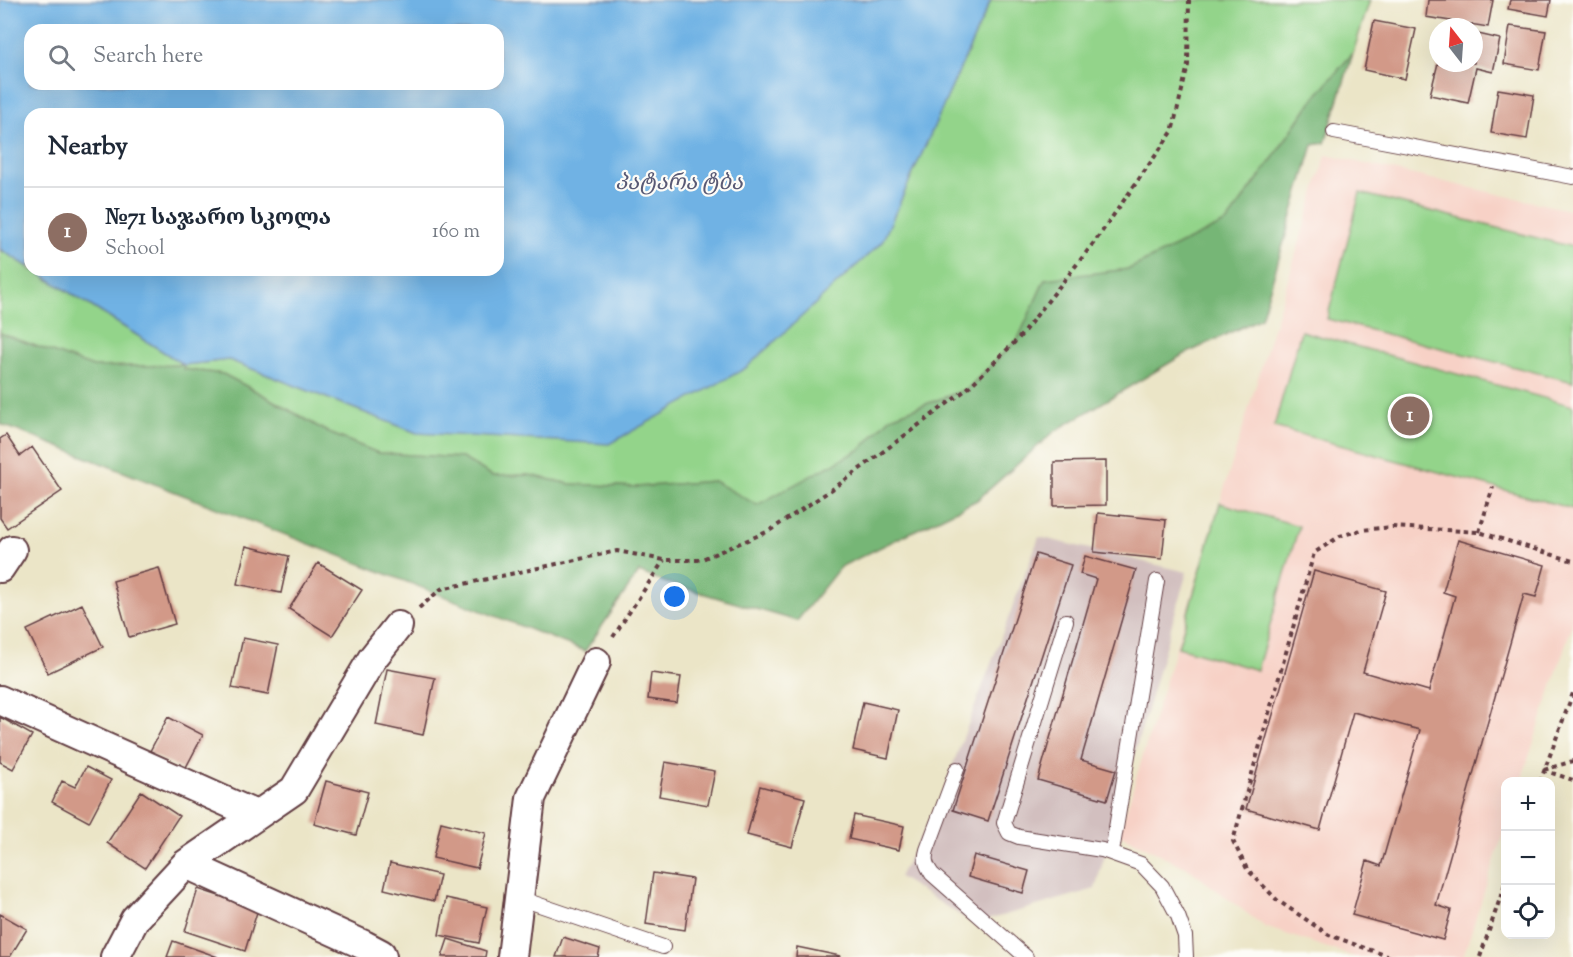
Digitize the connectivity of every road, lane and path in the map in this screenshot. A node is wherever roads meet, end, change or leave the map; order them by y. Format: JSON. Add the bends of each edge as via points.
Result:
{"nodes":[{"id":1,"x":1189,"y":0,"type":"edge"},
{"id":2,"x":1334,"y":132,"type":"dead end"},
{"id":3,"x":1573,"y":177,"type":"edge"},
{"id":4,"x":1493,"y":487,"type":"dead end"},
{"id":5,"x":1479,"y":532,"type":"junction"},
{"id":6,"x":664,"y":560,"type":"junction"},
{"id":7,"x":1573,"y":561,"type":"edge"},
{"id":8,"x":1157,"y":581,"type":"dead end"},
{"id":9,"x":1066,"y":621,"type":"dead end"},
{"id":10,"x":398,"y":626,"type":"joint"},
{"id":11,"x":596,"y":662,"type":"joint"},
{"id":12,"x":1573,"y":693,"type":"edge"},
{"id":13,"x":0,"y":700,"type":"edge"},
{"id":14,"x":1573,"y":761,"type":"edge"},
{"id":15,"x":957,"y":769,"type":"dead end"},
{"id":16,"x":1543,"y":770,"type":"junction"},
{"id":17,"x":1541,"y":777,"type":"edge"},
{"id":18,"x":1573,"y":780,"type":"edge"},
{"id":19,"x":256,"y":814,"type":"junction"},
{"id":20,"x":1112,"y":852,"type":"junction"},
{"id":21,"x":186,"y":864,"type":"junction"},
{"id":22,"x":1505,"y":885,"type":"edge"},
{"id":23,"x":519,"y":898,"type":"junction"},
{"id":24,"x":663,"y":947,"type":"dead end"},
{"id":25,"x":115,"y":957,"type":"edge"},
{"id":26,"x":382,"y":957,"type":"edge"},
{"id":27,"x":512,"y":957,"type":"edge"},
{"id":28,"x":1026,"y":957,"type":"edge"},
{"id":29,"x":1186,"y":957,"type":"edge"},
{"id":30,"x":1390,"y":957,"type":"edge"},
{"id":31,"x":1480,"y":957,"type":"edge"}],
"edges":[{"from":1,"to":6,"type":"path","via":[[1188,65],[1172,132],[1096,240],[1018,339],[967,388],[837,486],[769,531],[700,560]]},
{"from":2,"to":3,"type":"lane"},
{"from":4,"to":5,"type":"path"},
{"from":5,"to":7,"type":"path"},
{"from":5,"to":30,"type":"path","via":[[1392,527],[1362,530],[1340,536],[1314,553],[1233,841],[1247,869],[1277,900],[1329,935]]},
{"from":6,"to":10,"type":"path","via":[[617,551],[441,589]]},
{"from":6,"to":11,"type":"path"},
{"from":8,"to":20,"type":"lane"},
{"from":9,"to":20,"type":"lane","via":[[1005,823],[1009,833],[1019,837]]},
{"from":10,"to":19,"type":"street","via":[[372,659],[294,790]]},
{"from":11,"to":23,"type":"street","via":[[531,798]]},
{"from":12,"to":16,"type":"path"},
{"from":13,"to":19,"type":"street"},
{"from":14,"to":16,"type":"path"},
{"from":15,"to":28,"type":"lane","via":[[927,850],[926,866]]},
{"from":16,"to":17,"type":"path"},
{"from":16,"to":18,"type":"path"},
{"from":19,"to":21,"type":"street"},
{"from":20,"to":29,"type":"lane","via":[[1141,864],[1162,886],[1185,936]]},
{"from":21,"to":25,"type":"street","via":[[135,920]]},
{"from":21,"to":26,"type":"street","via":[[364,945]]},
{"from":22,"to":31,"type":"path"},
{"from":23,"to":24,"type":"lane"},
{"from":23,"to":27,"type":"street"}]}
